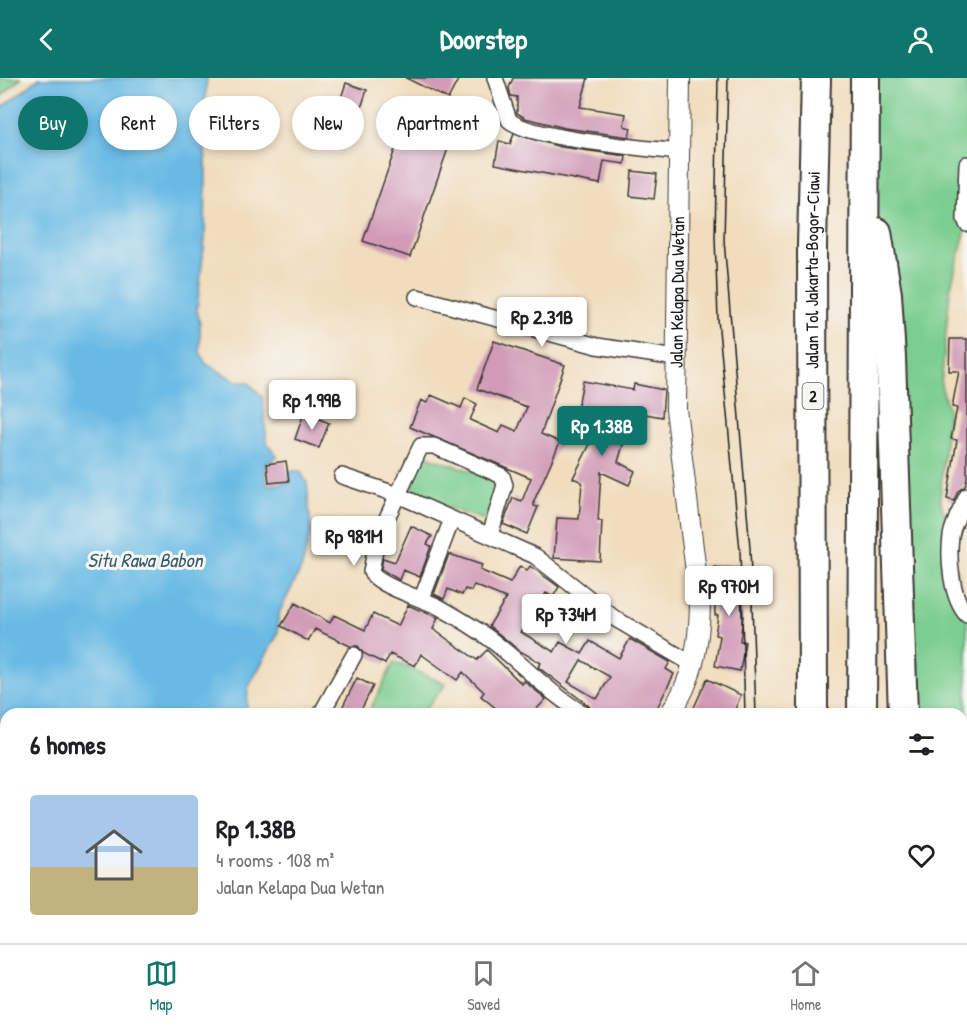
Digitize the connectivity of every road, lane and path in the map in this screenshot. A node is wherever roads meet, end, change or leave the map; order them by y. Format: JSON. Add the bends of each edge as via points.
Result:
{"nodes":[{"id":1,"x":495,"y":78,"type":"edge"},
{"id":2,"x":680,"y":78,"type":"edge"},
{"id":3,"x":816,"y":78,"type":"edge"},
{"id":4,"x":865,"y":78,"type":"edge"},
{"id":5,"x":679,"y":152,"type":"junction"},
{"id":6,"x":967,"y":164,"type":"edge"},
{"id":7,"x":863,"y":165,"type":"junction"},
{"id":8,"x":967,"y":224,"type":"edge"},
{"id":9,"x":417,"y":297,"type":"dead end"},
{"id":10,"x":676,"y":358,"type":"junction"},
{"id":11,"x":342,"y":476,"type":"dead end"},
{"id":12,"x":398,"y":495,"type":"junction"},
{"id":13,"x":967,"y":496,"type":"edge"},
{"id":14,"x":452,"y":519,"type":"junction"},
{"id":15,"x":490,"y":535,"type":"junction"},
{"id":16,"x":960,"y":578,"type":"edge"},
{"id":17,"x":422,"y":598,"type":"junction"},
{"id":18,"x":967,"y":615,"type":"edge"},
{"id":19,"x":354,"y":655,"type":"dead end"},
{"id":20,"x":694,"y":665,"type":"junction"},
{"id":21,"x":324,"y":708,"type":"edge"},
{"id":22,"x":574,"y":708,"type":"edge"},
{"id":23,"x":673,"y":708,"type":"edge"},
{"id":24,"x":813,"y":708,"type":"edge"},
{"id":25,"x":862,"y":708,"type":"edge"},
{"id":26,"x":903,"y":708,"type":"edge"}],
"edges":[{"from":1,"to":5,"type":"street","via":[[509,120],[524,129]]},
{"from":2,"to":5,"type":"street","name":"Jalan Kelapa Dua Wetan"},
{"from":3,"to":24,"type":"highway","name":"Jalan Tol Jakarta–Bogor–Ciawi","number":"2","via":[[812,246]]},
{"from":4,"to":7,"type":"highway"},
{"from":5,"to":10,"type":"street","name":"Jalan Kelapa Dua Wetan"},
{"from":6,"to":8,"type":"street"},
{"from":7,"to":25,"type":"highway"},
{"from":7,"to":26,"type":"highway","via":[[886,294]]},
{"from":9,"to":10,"type":"street","via":[[597,346]]},
{"from":10,"to":20,"type":"street","name":"Jalan Kelapa Dua Wetan","via":[[680,452],[700,606]]},
{"from":11,"to":12,"type":"street"},
{"from":12,"to":14,"type":"street"},
{"from":12,"to":15,"type":"street","via":[[421,446],[434,446],[496,472],[504,480]]},
{"from":12,"to":17,"type":"street","via":[[377,539],[371,572],[381,582]]},
{"from":13,"to":16,"type":"street","via":[[951,537]]},
{"from":14,"to":15,"type":"street"},
{"from":14,"to":17,"type":"street"},
{"from":15,"to":20,"type":"street","via":[[535,556],[614,618]]},
{"from":16,"to":18,"type":"street","via":[[959,605]]},
{"from":17,"to":22,"type":"street","via":[[491,639],[549,692]]},
{"from":19,"to":21,"type":"street"},
{"from":20,"to":23,"type":"street","name":"Jalan Kelapa Dua Wetan"}]}
